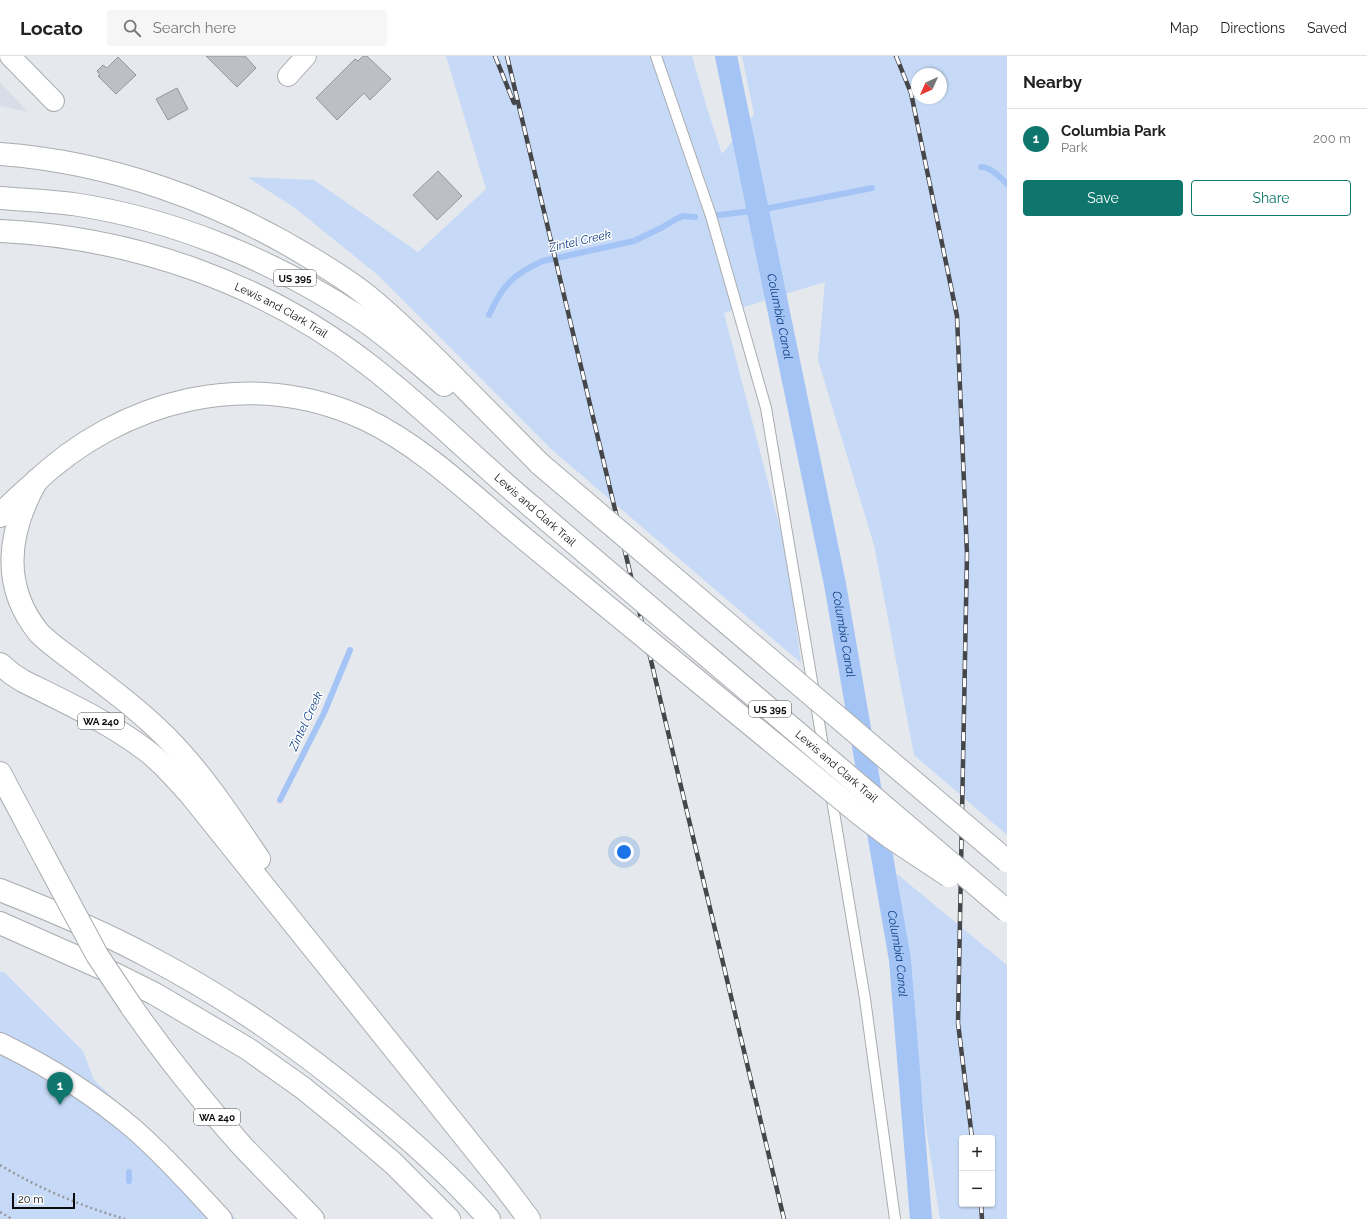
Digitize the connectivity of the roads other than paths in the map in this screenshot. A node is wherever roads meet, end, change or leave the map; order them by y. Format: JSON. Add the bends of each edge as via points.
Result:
{"nodes":[{"id":1,"x":10,"y":56,"type":"edge"},
{"id":2,"x":306,"y":56,"type":"edge"},
{"id":3,"x":656,"y":56,"type":"edge"},
{"id":4,"x":288,"y":76,"type":"dead end"},
{"id":5,"x":54,"y":101,"type":"dead end"},
{"id":6,"x":0,"y":154,"type":"edge"},
{"id":7,"x":0,"y":198,"type":"edge"},
{"id":8,"x":0,"y":231,"type":"edge"},
{"id":9,"x":540,"y":464,"type":"junction"},
{"id":10,"x":37,"y":480,"type":"junction"},
{"id":11,"x":0,"y":516,"type":"edge"},
{"id":12,"x":0,"y":664,"type":"edge"},
{"id":13,"x":0,"y":773,"type":"edge"},
{"id":14,"x":1007,"y":861,"type":"edge"},
{"id":15,"x":0,"y":890,"type":"edge"},
{"id":16,"x":1007,"y":911,"type":"edge"},
{"id":17,"x":0,"y":923,"type":"edge"},
{"id":18,"x":365,"y":1013,"type":"junction"},
{"id":19,"x":0,"y":1043,"type":"edge"},
{"id":20,"x":222,"y":1219,"type":"edge"},
{"id":21,"x":314,"y":1219,"type":"edge"},
{"id":22,"x":450,"y":1219,"type":"edge"},
{"id":23,"x":489,"y":1219,"type":"edge"},
{"id":24,"x":529,"y":1219,"type":"edge"},
{"id":25,"x":895,"y":1219,"type":"edge"}],
"edges":[{"from":1,"to":5,"type":"street"},
{"from":2,"to":4,"type":"street"},
{"from":3,"to":25,"type":"lane","via":[[711,216],[766,408],[865,999]]},
{"from":6,"to":9,"type":"highway","via":[[78,165],[158,186],[231,216],[291,246],[376,302]]},
{"from":7,"to":9,"type":"highway","number":"US 395","via":[[73,204],[148,220],[220,244],[290,276],[357,315],[388,338]]},
{"from":8,"to":16,"type":"highway","name":"Lewis and Clark Trail","number":"US 395","bridge":true,"via":[[96,241],[134,250],[205,273],[241,288],[308,323],[400,390],[532,507]]},
{"from":9,"to":14,"type":"highway","number":"US 395","bridge":true},
{"from":10,"to":11,"type":"highway"},
{"from":10,"to":16,"type":"highway","bridge":true,"via":[[84,443],[153,409],[176,402],[218,395],[280,396],[319,403],[365,419],[410,445],[434,463],[866,819],[920,858]]},
{"from":10,"to":18,"type":"highway","via":[[21,511],[10,557],[13,587],[25,615],[41,634],[165,736],[210,787]]},
{"from":12,"to":18,"type":"highway","number":"WA 240","via":[[23,681],[102,722],[146,750],[161,763],[190,794]]},
{"from":13,"to":21,"type":"highway","number":"WA 240","bridge":true,"via":[[97,955],[131,1006],[169,1059],[218,1117]]},
{"from":15,"to":23,"type":"highway","via":[[150,957],[263,1025],[333,1077],[405,1136]]},
{"from":17,"to":22,"type":"highway","via":[[155,994],[248,1049],[303,1088],[393,1162]]},
{"from":18,"to":24,"type":"highway","number":"WA 240"},
{"from":19,"to":20,"type":"street","via":[[68,1081],[117,1116],[153,1147]]}]}
